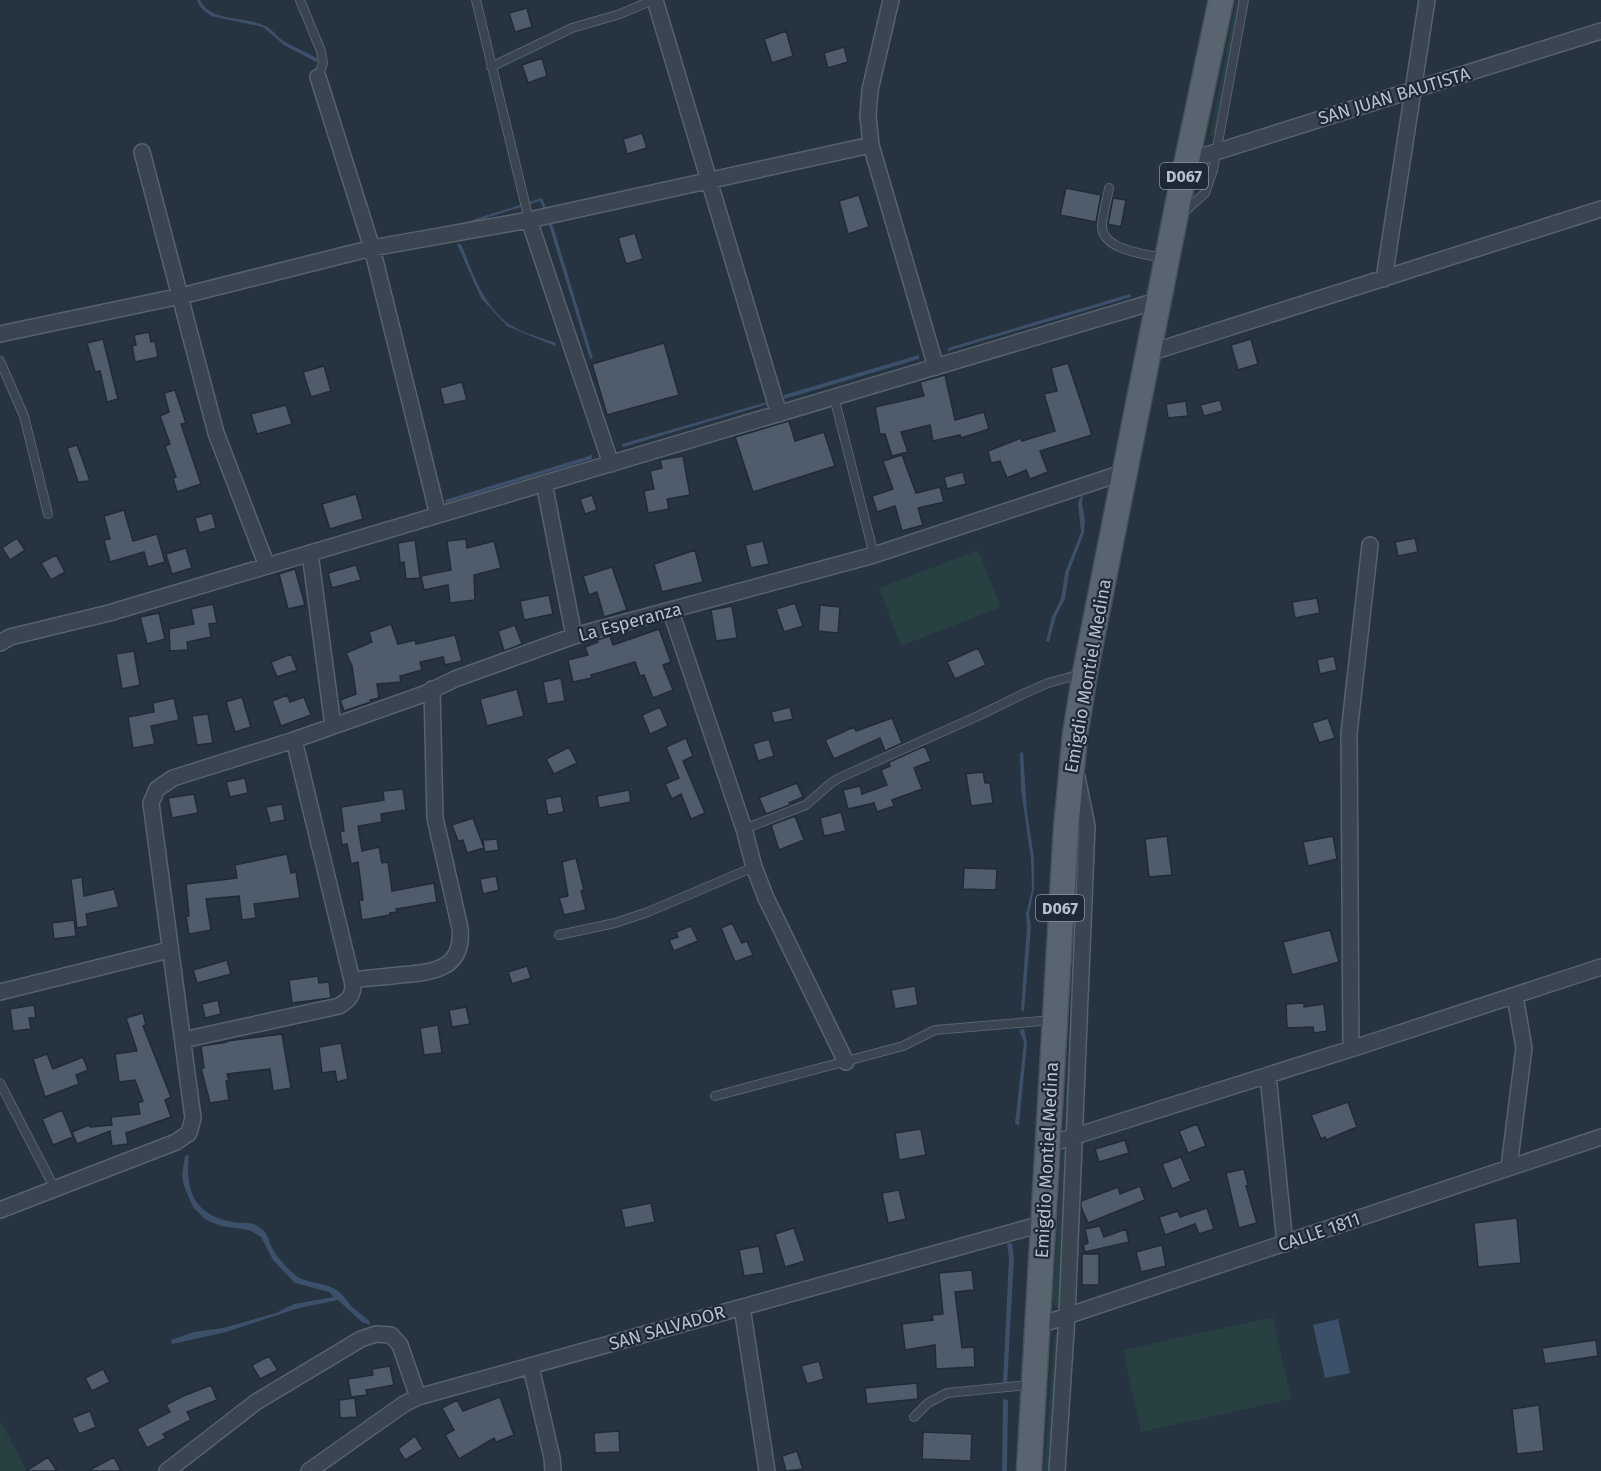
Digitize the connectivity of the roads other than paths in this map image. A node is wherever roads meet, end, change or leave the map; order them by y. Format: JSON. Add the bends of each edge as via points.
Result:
{"nodes":[{"id":1,"x":300,"y":0,"type":"edge"},
{"id":2,"x":476,"y":0,"type":"edge"},
{"id":3,"x":654,"y":0,"type":"edge"},
{"id":4,"x":891,"y":0,"type":"edge"},
{"id":5,"x":1221,"y":0,"type":"edge"},
{"id":6,"x":1244,"y":0,"type":"edge"},
{"id":7,"x":1427,"y":0,"type":"edge"},
{"id":8,"x":1601,"y":31,"type":"edge"},
{"id":9,"x":491,"y":67,"type":"junction"},
{"id":10,"x":318,"y":77,"type":"joint"},
{"id":11,"x":1414,"y":90,"type":"junction"},
{"id":12,"x":871,"y":145,"type":"junction"},
{"id":13,"x":142,"y":152,"type":"dead end"},
{"id":14,"x":1216,"y":152,"type":"junction"},
{"id":15,"x":1187,"y":161,"type":"junction"},
{"id":16,"x":709,"y":181,"type":"junction"},
{"id":17,"x":1109,"y":188,"type":"dead end"},
{"id":18,"x":1601,"y":209,"type":"edge"},
{"id":19,"x":529,"y":220,"type":"junction"},
{"id":20,"x":1172,"y":231,"type":"junction"},
{"id":21,"x":372,"y":248,"type":"junction"},
{"id":22,"x":1167,"y":259,"type":"junction"},
{"id":23,"x":1384,"y":279,"type":"junction"},
{"id":24,"x":181,"y":296,"type":"junction"},
{"id":25,"x":1160,"y":300,"type":"junction"},
{"id":26,"x":0,"y":334,"type":"edge"},
{"id":27,"x":1149,"y":353,"type":"junction"},
{"id":28,"x":0,"y":362,"type":"edge"},
{"id":29,"x":936,"y":367,"type":"junction"},
{"id":30,"x":834,"y":397,"type":"junction"},
{"id":31,"x":779,"y":414,"type":"junction"},
{"id":32,"x":611,"y":464,"type":"junction"},
{"id":33,"x":1125,"y":472,"type":"junction"},
{"id":34,"x":544,"y":483,"type":"junction"},
{"id":35,"x":48,"y":514,"type":"dead end"},
{"id":36,"x":438,"y":515,"type":"junction"},
{"id":37,"x":1370,"y":545,"type":"dead end"},
{"id":38,"x":310,"y":553,"type":"junction"},
{"id":39,"x":874,"y":555,"type":"junction"},
{"id":40,"x":267,"y":566,"type":"junction"},
{"id":41,"x":671,"y":612,"type":"junction"},
{"id":42,"x":574,"y":636,"type":"junction"},
{"id":43,"x":0,"y":643,"type":"edge"},
{"id":44,"x":1085,"y":673,"type":"junction"},
{"id":45,"x":432,"y":689,"type":"junction"},
{"id":46,"x":333,"y":726,"type":"junction"},
{"id":47,"x":294,"y":740,"type":"junction"},
{"id":48,"x":1072,"y":754,"type":"junction"},
{"id":49,"x":744,"y":829,"type":"junction"},
{"id":50,"x":754,"y":867,"type":"junction"},
{"id":51,"x":559,"y":935,"type":"dead end"},
{"id":52,"x":170,"y":950,"type":"junction"},
{"id":53,"x":1601,"y":967,"type":"edge"},
{"id":54,"x":352,"y":980,"type":"junction"},
{"id":55,"x":0,"y":992,"type":"edge"},
{"id":56,"x":1515,"y":996,"type":"junction"},
{"id":57,"x":1055,"y":1020,"type":"junction"},
{"id":58,"x":183,"y":1040,"type":"junction"},
{"id":59,"x":1351,"y":1049,"type":"junction"},
{"id":60,"x":846,"y":1062,"type":"junction"},
{"id":61,"x":1268,"y":1075,"type":"junction"},
{"id":62,"x":0,"y":1083,"type":"edge"},
{"id":63,"x":715,"y":1096,"type":"dead end"},
{"id":64,"x":1075,"y":1136,"type":"junction"},
{"id":65,"x":1601,"y":1137,"type":"edge"},
{"id":66,"x":1047,"y":1145,"type":"junction"},
{"id":67,"x":1509,"y":1167,"type":"junction"},
{"id":68,"x":55,"y":1189,"type":"junction"},
{"id":69,"x":0,"y":1210,"type":"edge"},
{"id":70,"x":1042,"y":1224,"type":"junction"},
{"id":71,"x":1285,"y":1244,"type":"junction"},
{"id":72,"x":742,"y":1307,"type":"junction"},
{"id":73,"x":1067,"y":1316,"type":"junction"},
{"id":74,"x":1037,"y":1326,"type":"junction"},
{"id":75,"x":531,"y":1366,"type":"junction"},
{"id":76,"x":1034,"y":1384,"type":"junction"},
{"id":77,"x":418,"y":1397,"type":"junction"},
{"id":78,"x":914,"y":1417,"type":"dead end"},
{"id":79,"x":166,"y":1471,"type":"edge"},
{"id":80,"x":309,"y":1471,"type":"edge"},
{"id":81,"x":553,"y":1471,"type":"edge"},
{"id":82,"x":767,"y":1471,"type":"edge"},
{"id":83,"x":1029,"y":1471,"type":"edge"},
{"id":84,"x":1057,"y":1471,"type":"edge"}],
"edges":[{"from":1,"to":10,"type":"lane","via":[[321,51],[323,63]]},
{"from":2,"to":9,"type":"lane"},
{"from":3,"to":9,"type":"lane","via":[[572,28]]},
{"from":3,"to":16,"type":"street"},
{"from":4,"to":12,"type":"street","via":[[870,90]]},
{"from":5,"to":15,"type":"main road","name":"Emigdio Montiel Medina","number":"D067"},
{"from":6,"to":14,"type":"lane"},
{"from":7,"to":11,"type":"street"},
{"from":8,"to":11,"type":"street","name":"SAN JUAN BAUTISTA"},
{"from":9,"to":19,"type":"lane"},
{"from":10,"to":21,"type":"street"},
{"from":11,"to":14,"type":"street","name":"SAN JUAN BAUTISTA"},
{"from":11,"to":23,"type":"street"},
{"from":12,"to":16,"type":"street"},
{"from":12,"to":29,"type":"street"},
{"from":13,"to":24,"type":"street"},
{"from":14,"to":15,"type":"street","name":"SAN JUAN BAUTISTA"},
{"from":14,"to":20,"type":"lane","via":[[1204,194],[1186,209]]},
{"from":15,"to":20,"type":"main road","name":"Emigdio Montiel Medina","number":"D067","via":[[1175,197]]},
{"from":16,"to":19,"type":"street"},
{"from":16,"to":31,"type":"street"},
{"from":17,"to":22,"type":"lane","via":[[1102,227],[1107,239],[1115,246]]},
{"from":18,"to":23,"type":"street"},
{"from":19,"to":21,"type":"street"},
{"from":19,"to":32,"type":"street"},
{"from":20,"to":22,"type":"main road","name":"Emigdio Montiel Medina","number":"D067"},
{"from":21,"to":24,"type":"street"},
{"from":21,"to":36,"type":"street"},
{"from":22,"to":25,"type":"main road","name":"Emigdio Montiel Medina","number":"D067"},
{"from":23,"to":27,"type":"street"},
{"from":24,"to":26,"type":"street"},
{"from":24,"to":40,"type":"street","via":[[216,433]]},
{"from":25,"to":27,"type":"main road","name":"Emigdio Montiel Medina","number":"D067"},
{"from":25,"to":29,"type":"street"},
{"from":27,"to":33,"type":"main road","name":"Emigdio Montiel Medina","number":"D067"},
{"from":28,"to":35,"type":"lane","via":[[24,416]]},
{"from":29,"to":30,"type":"street"},
{"from":30,"to":31,"type":"street"},
{"from":30,"to":39,"type":"lane"},
{"from":31,"to":32,"type":"street"},
{"from":32,"to":34,"type":"street"},
{"from":33,"to":39,"type":"street","name":"La Esperanza"},
{"from":33,"to":44,"type":"main road","name":"Emigdio Montiel Medina","number":"D067"},
{"from":34,"to":36,"type":"street"},
{"from":34,"to":42,"type":"street"},
{"from":36,"to":38,"type":"street"},
{"from":37,"to":59,"type":"street","via":[[1349,733]]},
{"from":38,"to":40,"type":"street"},
{"from":38,"to":46,"type":"street"},
{"from":39,"to":41,"type":"street","name":"La Esperanza"},
{"from":40,"to":43,"type":"street","via":[[109,613],[9,636]]},
{"from":41,"to":42,"type":"street","name":"La Esperanza"},
{"from":41,"to":49,"type":"street"},
{"from":42,"to":45,"type":"street","name":"La Esperanza"},
{"from":44,"to":48,"type":"main road","name":"Emigdio Montiel Medina","number":"D067"},
{"from":44,"to":49,"type":"lane","via":[[1048,683],[839,778],[807,805]]},
{"from":45,"to":46,"type":"street","name":"La Esperanza"},
{"from":45,"to":54,"type":"street","via":[[435,818],[461,942],[445,967]]},
{"from":46,"to":47,"type":"street","name":"La Esperanza"},
{"from":47,"to":52,"type":"street","name":"La Esperanza","via":[[173,778],[157,789],[151,802]]},
{"from":47,"to":54,"type":"street"},
{"from":48,"to":57,"type":"main road","name":"Emigdio Montiel Medina","number":"D067"},
{"from":48,"to":64,"type":"street","via":[[1087,826]]},
{"from":49,"to":50,"type":"street"},
{"from":50,"to":51,"type":"lane","via":[[648,912]]},
{"from":50,"to":60,"type":"street"},
{"from":52,"to":55,"type":"street"},
{"from":52,"to":58,"type":"street"},
{"from":53,"to":56,"type":"street"},
{"from":54,"to":58,"type":"street","via":[[352,994],[339,1006]]},
{"from":56,"to":59,"type":"street"},
{"from":56,"to":67,"type":"street","via":[[1524,1048]]},
{"from":57,"to":60,"type":"lane","via":[[943,1028],[903,1046]]},
{"from":57,"to":66,"type":"main road","name":"Emigdio Montiel Medina","number":"D067"},
{"from":58,"to":68,"type":"street","via":[[193,1118],[189,1133],[176,1142]]},
{"from":59,"to":61,"type":"street"},
{"from":60,"to":63,"type":"lane"},
{"from":61,"to":64,"type":"street"},
{"from":61,"to":71,"type":"street"},
{"from":62,"to":68,"type":"lane"},
{"from":64,"to":66,"type":"street"},
{"from":64,"to":73,"type":"street"},
{"from":65,"to":67,"type":"street","name":"CALLE 1811"},
{"from":66,"to":70,"type":"main road","name":"Emigdio Montiel Medina","number":"D067"},
{"from":67,"to":71,"type":"street","name":"CALLE 1811"},
{"from":68,"to":69,"type":"street"},
{"from":70,"to":72,"type":"street","name":"SAN SALVADOR"},
{"from":70,"to":74,"type":"main road","name":"Emigdio Montiel Medina","number":"D067"},
{"from":71,"to":73,"type":"street","name":"CALLE 1811"},
{"from":72,"to":75,"type":"street","name":"SAN SALVADOR"},
{"from":72,"to":82,"type":"street"},
{"from":73,"to":74,"type":"street","name":"CALLE 1811"},
{"from":73,"to":84,"type":"street"},
{"from":74,"to":76,"type":"main road","name":"Emigdio Montiel Medina","number":"D067"},
{"from":75,"to":77,"type":"street","name":"SAN SALVADOR"},
{"from":75,"to":81,"type":"street"},
{"from":76,"to":78,"type":"lane","via":[[947,1394],[928,1403]]},
{"from":76,"to":83,"type":"main road","name":"Emigdio Montiel Medina","number":"D067"},
{"from":77,"to":79,"type":"street","via":[[400,1346],[391,1335],[376,1334],[256,1401]]},
{"from":77,"to":80,"type":"street","name":"SAN SALVADOR"}]}
